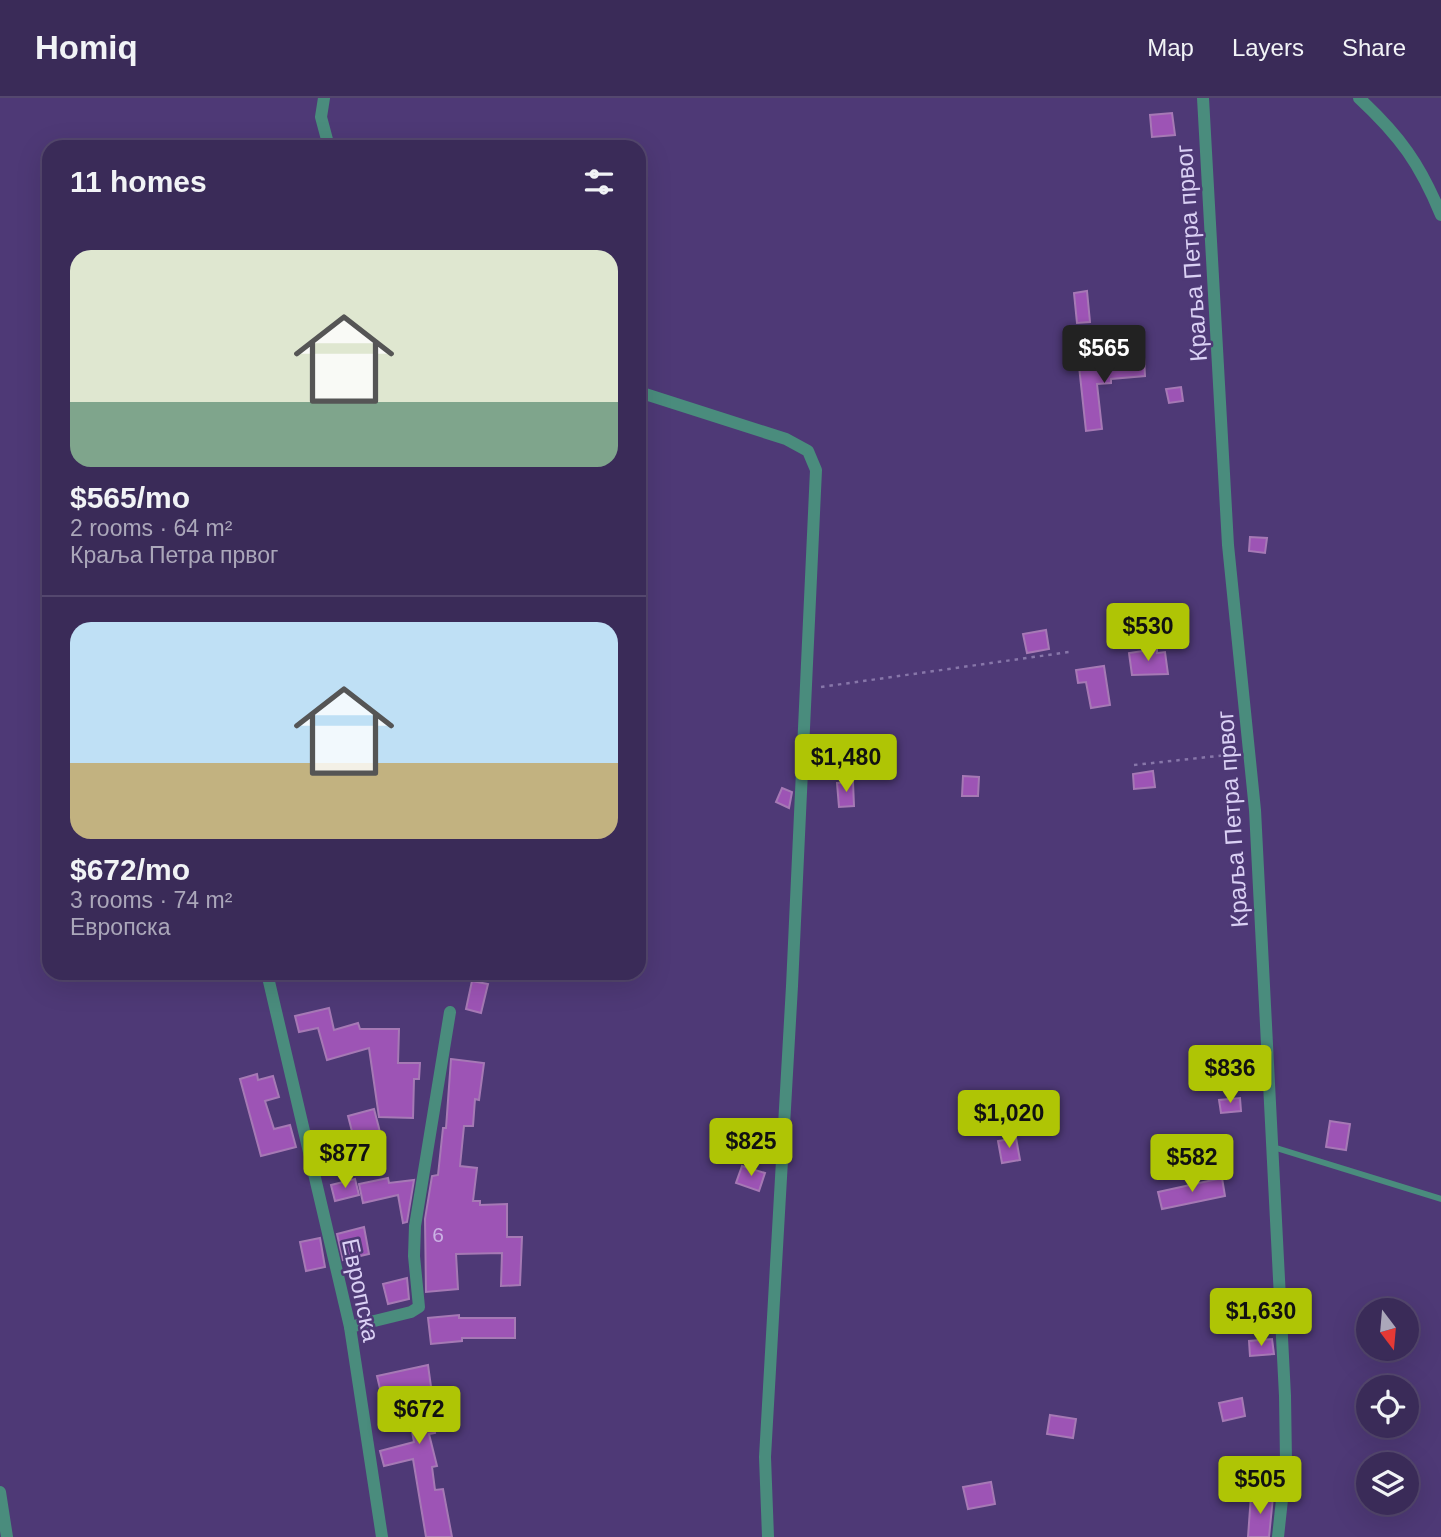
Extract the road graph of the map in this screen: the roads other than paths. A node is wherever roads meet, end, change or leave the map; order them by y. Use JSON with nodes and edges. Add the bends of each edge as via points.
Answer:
{"nodes":[{"id":1,"x":324,"y":98,"type":"edge"},
{"id":2,"x":1203,"y":98,"type":"edge"},
{"id":3,"x":1359,"y":98,"type":"edge"},
{"id":4,"x":327,"y":140,"type":"edge"},
{"id":5,"x":1441,"y":215,"type":"edge"},
{"id":6,"x":646,"y":394,"type":"edge"},
{"id":7,"x":269,"y":980,"type":"edge"},
{"id":8,"x":450,"y":1012,"type":"dead end"},
{"id":9,"x":1271,"y":1147,"type":"junction"},
{"id":10,"x":1441,"y":1199,"type":"edge"},
{"id":11,"x":350,"y":1327,"type":"junction"},
{"id":12,"x":0,"y":1492,"type":"edge"},
{"id":13,"x":7,"y":1537,"type":"edge"},
{"id":14,"x":382,"y":1537,"type":"edge"},
{"id":15,"x":768,"y":1537,"type":"edge"},
{"id":16,"x":1278,"y":1537,"type":"edge"}],
"edges":[{"from":1,"to":4,"type":"street","via":[[321,117]]},
{"from":2,"to":9,"type":"street","name":"Краља Петра првог","via":[[1228,545],[1249,753]]},
{"from":3,"to":5,"type":"street","via":[[1387,124],[1422,171]]},
{"from":6,"to":15,"type":"street","via":[[786,439],[808,451],[816,470],[765,1457]]},
{"from":7,"to":11,"type":"street","name":"Европска"},
{"from":8,"to":11,"type":"street","via":[[415,1226],[419,1307]]},
{"from":9,"to":10,"type":"lane"},
{"from":9,"to":16,"type":"street","name":"Краља Петра првог","via":[[1287,1441]]},
{"from":11,"to":14,"type":"street","name":"Европска"},
{"from":12,"to":13,"type":"street"}]}
